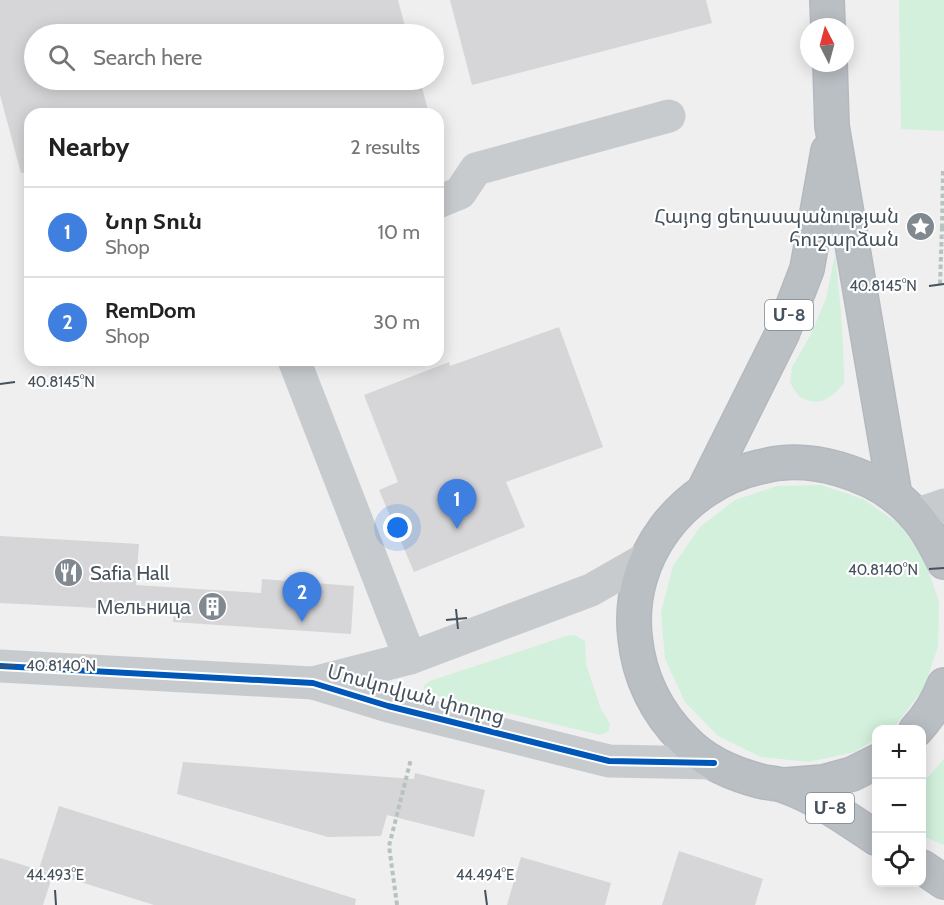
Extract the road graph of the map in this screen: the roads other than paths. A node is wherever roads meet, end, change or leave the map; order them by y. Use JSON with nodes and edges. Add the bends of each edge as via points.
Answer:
{"nodes":[{"id":1,"x":827,"y":0,"type":"edge"},
{"id":2,"x":828,"y":18,"type":"edge"},
{"id":3,"x":830,"y":72,"type":"edge"},
{"id":4,"x":669,"y":116,"type":"dead end"},
{"id":5,"x":832,"y":126,"type":"junction"},
{"id":6,"x":444,"y":200,"type":"edge"},
{"id":7,"x":296,"y":366,"type":"edge"},
{"id":8,"x":704,"y":490,"type":"junction"},
{"id":9,"x":918,"y":505,"type":"edge"},
{"id":10,"x":647,"y":558,"type":"junction"},
{"id":11,"x":944,"y":561,"type":"edge"},
{"id":12,"x":410,"y":658,"type":"junction"},
{"id":13,"x":0,"y":666,"type":"edge"},
{"id":14,"x":313,"y":683,"type":"junction"},
{"id":15,"x":944,"y":685,"type":"edge"},
{"id":16,"x":920,"y":725,"type":"edge"},
{"id":17,"x":714,"y":762,"type":"junction"},
{"id":18,"x":872,"y":764,"type":"edge"},
{"id":19,"x":781,"y":785,"type":"junction"},
{"id":20,"x":872,"y":835,"type":"edge"},
{"id":21,"x":926,"y":870,"type":"edge"},
{"id":22,"x":944,"y":882,"type":"edge"}],
"edges":[{"from":1,"to":2,"type":"highway"},
{"from":3,"to":5,"type":"highway","number":"Մ-8"},
{"from":4,"to":6,"type":"street","via":[[476,169],[460,193]]},
{"from":5,"to":8,"type":"highway","number":"Մ-8","via":[[807,269],[782,334]]},
{"from":5,"to":9,"type":"highway","number":"Մ-8"},
{"from":7,"to":12,"type":"street"},
{"from":8,"to":9,"type":"highway","via":[[740,472],[780,463],[821,464],[860,475]]},
{"from":8,"to":10,"type":"highway","via":[[681,509]]},
{"from":9,"to":11,"type":"highway"},
{"from":10,"to":12,"type":"street","name":"Մոսկովյան փողոց","via":[[591,590]]},
{"from":10,"to":17,"type":"highway","via":[[637,590],[633,623],[637,657],[647,688],[664,718],[686,743]]},
{"from":12,"to":14,"type":"street","name":"Մոսկովյան փողոց"},
{"from":13,"to":14,"type":"street","name":"Մոսկովյան փողոց"},
{"from":14,"to":17,"type":"street","name":"Մոսկովյան փողոց","via":[[388,706],[609,761]]},
{"from":15,"to":16,"type":"highway"},
{"from":17,"to":19,"type":"highway","via":[[728,771]]},
{"from":18,"to":19,"type":"highway","via":[[823,782]]},
{"from":19,"to":20,"type":"highway","number":"Մ-8","via":[[823,803]]},
{"from":21,"to":22,"type":"highway"}]}
